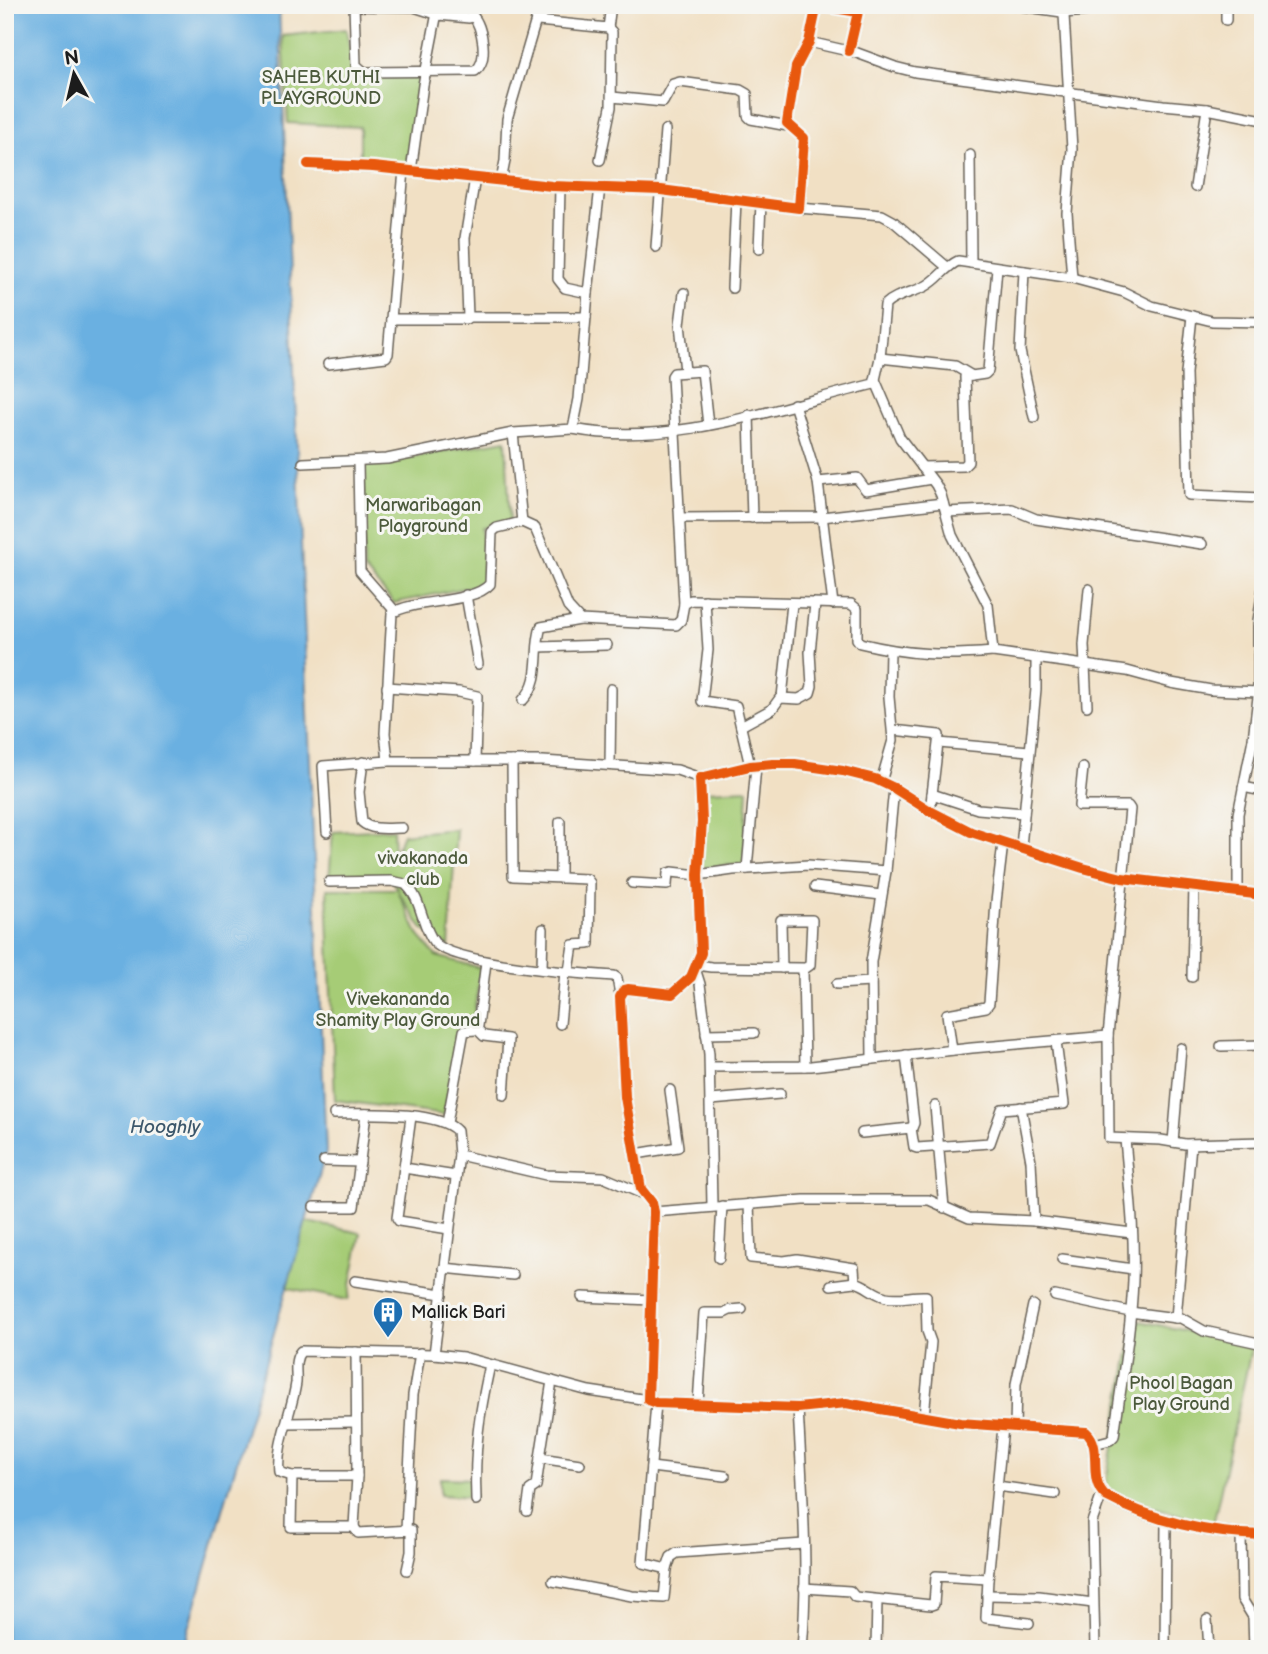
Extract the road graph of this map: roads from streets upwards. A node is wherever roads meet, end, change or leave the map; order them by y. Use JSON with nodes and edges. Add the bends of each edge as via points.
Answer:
{"nodes":[{"id":1,"x":535,"y":5,"type":"edge"},
{"id":2,"x":611,"y":5,"type":"edge"},
{"id":3,"x":1014,"y":5,"type":"edge"},
{"id":4,"x":1092,"y":5,"type":"edge"},
{"id":5,"x":1226,"y":5,"type":"edge"},
{"id":6,"x":354,"y":6,"type":"edge"},
{"id":7,"x":473,"y":10,"type":"edge"},
{"id":8,"x":1063,"y":13,"type":"junction"},
{"id":9,"x":439,"y":15,"type":"junction"},
{"id":10,"x":536,"y":20,"type":"junction"},
{"id":11,"x":1226,"y":20,"type":"dead end"},
{"id":12,"x":608,"y":28,"type":"junction"},
{"id":13,"x":808,"y":42,"type":"junction"},
{"id":14,"x":849,"y":51,"type":"junction"},
{"id":15,"x":425,"y":72,"type":"junction"},
{"id":16,"x":1070,"y":92,"type":"junction"},
{"id":17,"x":612,"y":97,"type":"junction"},
{"id":18,"x":1207,"y":109,"type":"junction"},
{"id":19,"x":1263,"y":120,"type":"edge"},
{"id":20,"x":788,"y":126,"type":"junction"},
{"id":21,"x":665,"y":130,"type":"dead end"},
{"id":22,"x":970,"y":155,"type":"dead end"},
{"id":23,"x":600,"y":160,"type":"dead end"},
{"id":24,"x":308,"y":164,"type":"dead end"},
{"id":25,"x":407,"y":171,"type":"junction"},
{"id":26,"x":475,"y":178,"type":"junction"},
{"id":27,"x":501,"y":181,"type":"junction"},
{"id":28,"x":560,"y":186,"type":"junction"},
{"id":29,"x":600,"y":187,"type":"junction"},
{"id":30,"x":1195,"y":187,"type":"dead end"},
{"id":31,"x":661,"y":190,"type":"junction"},
{"id":32,"x":736,"y":200,"type":"junction"},
{"id":33,"x":761,"y":203,"type":"junction"},
{"id":34,"x":799,"y":208,"type":"junction"},
{"id":35,"x":656,"y":247,"type":"dead end"},
{"id":36,"x":759,"y":250,"type":"dead end"},
{"id":37,"x":971,"y":264,"type":"junction"},
{"id":38,"x":947,"y":267,"type":"junction"},
{"id":39,"x":997,"y":268,"type":"junction"},
{"id":40,"x":1024,"y":271,"type":"junction"},
{"id":41,"x":1072,"y":278,"type":"junction"},
{"id":42,"x":732,"y":288,"type":"dead end"},
{"id":43,"x":588,"y":293,"type":"junction"},
{"id":44,"x":684,"y":293,"type":"dead end"},
{"id":45,"x":1263,"y":312,"type":"edge"},
{"id":46,"x":1192,"y":316,"type":"junction"},
{"id":47,"x":468,"y":317,"type":"junction"},
{"id":48,"x":586,"y":317,"type":"junction"},
{"id":49,"x":390,"y":319,"type":"junction"},
{"id":50,"x":1262,"y":322,"type":"edge"},
{"id":51,"x":880,"y":358,"type":"junction"},
{"id":52,"x":328,"y":364,"type":"dead end"},
{"id":53,"x":685,"y":371,"type":"junction"},
{"id":54,"x":972,"y":376,"type":"junction"},
{"id":55,"x":876,"y":382,"type":"junction"},
{"id":56,"x":794,"y":404,"type":"junction"},
{"id":57,"x":750,"y":415,"type":"junction"},
{"id":58,"x":1034,"y":417,"type":"dead end"},
{"id":59,"x":708,"y":425,"type":"junction"},
{"id":60,"x":573,"y":429,"type":"junction"},
{"id":61,"x":674,"y":432,"type":"junction"},
{"id":62,"x":513,"y":433,"type":"junction"},
{"id":63,"x":358,"y":461,"type":"junction"},
{"id":64,"x":303,"y":463,"type":"dead end"},
{"id":65,"x":922,"y":467,"type":"junction"},
{"id":66,"x":931,"y":479,"type":"junction"},
{"id":67,"x":818,"y":482,"type":"junction"},
{"id":68,"x":1263,"y":498,"type":"edge"},
{"id":69,"x":945,"y":507,"type":"junction"},
{"id":70,"x":822,"y":517,"type":"junction"},
{"id":71,"x":680,"y":518,"type":"junction"},
{"id":72,"x":752,"y":518,"type":"junction"},
{"id":73,"x":522,"y":522,"type":"junction"},
{"id":74,"x":1202,"y":544,"type":"dead end"},
{"id":75,"x":1089,"y":589,"type":"dead end"},
{"id":76,"x":1263,"y":589,"type":"edge"},
{"id":77,"x":466,"y":595,"type":"junction"},
{"id":78,"x":705,"y":600,"type":"junction"},
{"id":79,"x":684,"y":604,"type":"junction"},
{"id":80,"x":792,"y":604,"type":"junction"},
{"id":81,"x":815,"y":604,"type":"junction"},
{"id":82,"x":833,"y":604,"type":"junction"},
{"id":83,"x":394,"y":610,"type":"junction"},
{"id":84,"x":580,"y":620,"type":"junction"},
{"id":85,"x":607,"y":645,"type":"dead end"},
{"id":86,"x":538,"y":647,"type":"junction"},
{"id":87,"x":890,"y":650,"type":"junction"},
{"id":88,"x":993,"y":652,"type":"junction"},
{"id":89,"x":1036,"y":659,"type":"junction"},
{"id":90,"x":1084,"y":663,"type":"junction"},
{"id":91,"x":478,"y":664,"type":"dead end"},
{"id":92,"x":387,"y":687,"type":"junction"},
{"id":93,"x":611,"y":689,"type":"dead end"},
{"id":94,"x":1260,"y":695,"type":"edge"},
{"id":95,"x":782,"y":697,"type":"junction"},
{"id":96,"x":523,"y":700,"type":"dead end"},
{"id":97,"x":1087,"y":706,"type":"dead end"},
{"id":98,"x":741,"y":726,"type":"junction"},
{"id":99,"x":893,"y":730,"type":"junction"},
{"id":100,"x":939,"y":743,"type":"junction"},
{"id":101,"x":1029,"y":751,"type":"junction"},
{"id":102,"x":388,"y":761,"type":"junction"},
{"id":103,"x":475,"y":761,"type":"junction"},
{"id":104,"x":512,"y":761,"type":"junction"},
{"id":105,"x":363,"y":762,"type":"junction"},
{"id":106,"x":610,"y":765,"type":"junction"},
{"id":107,"x":753,"y":766,"type":"junction"},
{"id":108,"x":1083,"y":768,"type":"dead end"},
{"id":109,"x":700,"y":778,"type":"junction"},
{"id":110,"x":881,"y":782,"type":"junction"},
{"id":111,"x":894,"y":788,"type":"junction"},
{"id":112,"x":1243,"y":788,"type":"junction"},
{"id":113,"x":1263,"y":791,"type":"edge"},
{"id":114,"x":932,"y":794,"type":"junction"},
{"id":115,"x":930,"y":811,"type":"junction"},
{"id":116,"x":1024,"y":813,"type":"junction"},
{"id":117,"x":560,"y":822,"type":"dead end"},
{"id":118,"x":402,"y":828,"type":"dead end"},
{"id":119,"x":327,"y":831,"type":"dead end"},
{"id":120,"x":1003,"y":843,"type":"junction"},
{"id":121,"x":1021,"y":847,"type":"junction"},
{"id":122,"x":747,"y":869,"type":"junction"},
{"id":123,"x":886,"y":871,"type":"junction"},
{"id":124,"x":698,"y":875,"type":"junction"},
{"id":125,"x":560,"y":878,"type":"junction"},
{"id":126,"x":1122,"y":878,"type":"junction"},
{"id":127,"x":329,"y":882,"type":"dead end"},
{"id":128,"x":632,"y":883,"type":"dead end"},
{"id":129,"x":1194,"y":886,"type":"junction"},
{"id":130,"x":815,"y":887,"type":"dead end"},
{"id":131,"x":1238,"y":890,"type":"junction"},
{"id":132,"x":881,"y":895,"type":"junction"},
{"id":133,"x":1263,"y":895,"type":"edge"},
{"id":134,"x":543,"y":929,"type":"dead end"},
{"id":135,"x":486,"y":962,"type":"junction"},
{"id":136,"x":696,"y":966,"type":"junction"},
{"id":137,"x":542,"y":968,"type":"junction"},
{"id":138,"x":782,"y":968,"type":"junction"},
{"id":139,"x":803,"y":968,"type":"junction"},
{"id":140,"x":567,"y":971,"type":"junction"},
{"id":141,"x":1192,"y":978,"type":"dead end"},
{"id":142,"x":871,"y":982,"type":"junction"},
{"id":143,"x":837,"y":984,"type":"dead end"},
{"id":144,"x":620,"y":995,"type":"junction"},
{"id":145,"x":561,"y":1024,"type":"dead end"},
{"id":146,"x":477,"y":1029,"type":"junction"},
{"id":147,"x":754,"y":1033,"type":"dead end"},
{"id":148,"x":706,"y":1034,"type":"junction"},
{"id":149,"x":1108,"y":1037,"type":"junction"},
{"id":150,"x":1056,"y":1042,"type":"junction"},
{"id":151,"x":1263,"y":1045,"type":"edge"},
{"id":152,"x":1221,"y":1046,"type":"dead end"},
{"id":153,"x":1181,"y":1048,"type":"dead end"},
{"id":154,"x":952,"y":1050,"type":"junction"},
{"id":155,"x":906,"y":1055,"type":"junction"},
{"id":156,"x":872,"y":1059,"type":"junction"},
{"id":157,"x":805,"y":1066,"type":"junction"},
{"id":158,"x":710,"y":1067,"type":"junction"},
{"id":159,"x":670,"y":1090,"type":"dead end"},
{"id":160,"x":780,"y":1094,"type":"dead end"},
{"id":161,"x":504,"y":1095,"type":"dead end"},
{"id":162,"x":711,"y":1100,"type":"junction"},
{"id":163,"x":935,"y":1106,"type":"dead end"},
{"id":164,"x":1020,"y":1107,"type":"junction"},
{"id":165,"x":334,"y":1114,"type":"dead end"},
{"id":166,"x":366,"y":1114,"type":"junction"},
{"id":167,"x":411,"y":1116,"type":"junction"},
{"id":168,"x":447,"y":1123,"type":"junction"},
{"id":169,"x":912,"y":1128,"type":"junction"},
{"id":170,"x":862,"y":1133,"type":"dead end"},
{"id":171,"x":1125,"y":1139,"type":"junction"},
{"id":172,"x":1173,"y":1142,"type":"junction"},
{"id":173,"x":1263,"y":1142,"type":"edge"},
{"id":174,"x":1191,"y":1144,"type":"junction"},
{"id":175,"x":939,"y":1147,"type":"junction"},
{"id":176,"x":636,"y":1154,"type":"junction"},
{"id":177,"x":458,"y":1155,"type":"junction"},
{"id":178,"x":324,"y":1161,"type":"dead end"},
{"id":179,"x":360,"y":1162,"type":"junction"},
{"id":180,"x":404,"y":1168,"type":"junction"},
{"id":181,"x":456,"y":1176,"type":"junction"},
{"id":182,"x":643,"y":1194,"type":"junction"},
{"id":183,"x":749,"y":1204,"type":"junction"},
{"id":184,"x":717,"y":1206,"type":"junction"},
{"id":185,"x":314,"y":1207,"type":"dead end"},
{"id":186,"x":944,"y":1208,"type":"junction"},
{"id":187,"x":654,"y":1212,"type":"junction"},
{"id":188,"x":1034,"y":1221,"type":"junction"},
{"id":189,"x":449,"y":1229,"type":"junction"},
{"id":190,"x":1132,"y":1233,"type":"junction"},
{"id":191,"x":719,"y":1258,"type":"dead end"},
{"id":192,"x":1062,"y":1259,"type":"dead end"},
{"id":193,"x":444,"y":1268,"type":"junction"},
{"id":194,"x":1133,"y":1269,"type":"junction"},
{"id":195,"x":513,"y":1275,"type":"dead end"},
{"id":196,"x":355,"y":1281,"type":"dead end"},
{"id":197,"x":855,"y":1282,"type":"junction"},
{"id":198,"x":831,"y":1285,"type":"dead end"},
{"id":199,"x":442,"y":1294,"type":"junction"},
{"id":200,"x":1055,"y":1296,"type":"dead end"},
{"id":201,"x":582,"y":1297,"type":"dead end"},
{"id":202,"x":652,"y":1300,"type":"junction"},
{"id":203,"x":1032,"y":1305,"type":"dead end"},
{"id":204,"x":742,"y":1309,"type":"dead end"},
{"id":205,"x":1130,"y":1312,"type":"junction"},
{"id":206,"x":1176,"y":1318,"type":"junction"},
{"id":207,"x":1263,"y":1343,"type":"edge"},
{"id":208,"x":356,"y":1352,"type":"junction"},
{"id":209,"x":420,"y":1353,"type":"junction"},
{"id":210,"x":434,"y":1354,"type":"junction"},
{"id":211,"x":489,"y":1365,"type":"junction"},
{"id":212,"x":552,"y":1381,"type":"junction"},
{"id":213,"x":652,"y":1401,"type":"junction"},
{"id":214,"x":698,"y":1404,"type":"junction"},
{"id":215,"x":798,"y":1408,"type":"junction"},
{"id":216,"x":924,"y":1416,"type":"junction"},
{"id":217,"x":355,"y":1422,"type":"junction"},
{"id":218,"x":287,"y":1423,"type":"junction"},
{"id":219,"x":1009,"y":1427,"type":"junction"},
{"id":220,"x":1094,"y":1444,"type":"junction"},
{"id":221,"x":540,"y":1458,"type":"junction"},
{"id":222,"x":580,"y":1464,"type":"dead end"},
{"id":223,"x":651,"y":1468,"type":"junction"},
{"id":224,"x":292,"y":1476,"type":"junction"},
{"id":225,"x":357,"y":1476,"type":"junction"},
{"id":226,"x":725,"y":1476,"type":"dead end"},
{"id":227,"x":997,"y":1486,"type":"junction"},
{"id":228,"x":1055,"y":1494,"type":"dead end"},
{"id":229,"x":1102,"y":1494,"type":"junction"},
{"id":230,"x":476,"y":1500,"type":"dead end"},
{"id":231,"x":527,"y":1511,"type":"dead end"},
{"id":232,"x":1166,"y":1519,"type":"junction"},
{"id":233,"x":354,"y":1527,"type":"junction"},
{"id":234,"x":406,"y":1529,"type":"junction"},
{"id":235,"x":1241,"y":1534,"type":"junction"},
{"id":236,"x":1263,"y":1535,"type":"edge"},
{"id":237,"x":804,"y":1545,"type":"junction"},
{"id":238,"x":667,"y":1569,"type":"junction"},
{"id":239,"x":407,"y":1570,"type":"dead end"},
{"id":240,"x":988,"y":1579,"type":"junction"},
{"id":241,"x":553,"y":1581,"type":"dead end"},
{"id":242,"x":804,"y":1588,"type":"junction"},
{"id":243,"x":987,"y":1595,"type":"junction"},
{"id":244,"x":877,"y":1600,"type":"junction"},
{"id":245,"x":1093,"y":1603,"type":"junction"},
{"id":246,"x":1207,"y":1620,"type":"dead end"},
{"id":247,"x":1029,"y":1623,"type":"dead end"},
{"id":248,"x":802,"y":1649,"type":"edge"},
{"id":249,"x":876,"y":1649,"type":"edge"},
{"id":250,"x":1095,"y":1649,"type":"edge"},
{"id":251,"x":1165,"y":1649,"type":"edge"},
{"id":252,"x":1209,"y":1649,"type":"edge"},
{"id":253,"x":1254,"y":1649,"type":"edge"}],
"edges":[{"from":1,"to":10,"type":"street"},
{"from":2,"to":12,"type":"street"},
{"from":3,"to":8,"type":"street"},
{"from":4,"to":8,"type":"street","via":[[1088,11]]},
{"from":5,"to":11,"type":"street"},
{"from":6,"to":9,"type":"street","via":[[414,7]]},
{"from":6,"to":15,"type":"street","via":[[359,69]]},
{"from":7,"to":9,"type":"street","via":[[466,19]]},
{"from":7,"to":15,"type":"street","via":[[480,26],[480,67],[468,72]]},
{"from":8,"to":16,"type":"street"},
{"from":9,"to":15,"type":"street"},
{"from":10,"to":12,"type":"street"},
{"from":10,"to":27,"type":"street","via":[[507,119]]},
{"from":12,"to":17,"type":"street","via":[[613,37]]},
{"from":13,"to":14,"type":"street"},
{"from":13,"to":14,"type":"street","via":[[817,5],[857,11]]},
{"from":13,"to":20,"type":"street","via":[[796,67]]},
{"from":14,"to":16,"type":"street","via":[[915,72]]},
{"from":15,"to":25,"type":"street"},
{"from":16,"to":18,"type":"street"},
{"from":16,"to":41,"type":"street","via":[[1067,213]]},
{"from":17,"to":20,"type":"street","via":[[663,102],[673,83],[680,82],[740,90],[747,94],[751,119]]},
{"from":17,"to":23,"type":"street"},
{"from":18,"to":19,"type":"street"},
{"from":18,"to":30,"type":"street"},
{"from":20,"to":34,"type":"street","via":[[804,138]]},
{"from":21,"to":31,"type":"street"},
{"from":22,"to":37,"type":"street"},
{"from":24,"to":25,"type":"street"},
{"from":25,"to":26,"type":"street"},
{"from":25,"to":49,"type":"street"},
{"from":26,"to":27,"type":"street"},
{"from":26,"to":47,"type":"street","via":[[465,238]]},
{"from":27,"to":28,"type":"street"},
{"from":28,"to":29,"type":"street"},
{"from":28,"to":43,"type":"street","via":[[558,279],[565,288]]},
{"from":29,"to":31,"type":"street"},
{"from":29,"to":43,"type":"street"},
{"from":31,"to":32,"type":"street"},
{"from":31,"to":35,"type":"street"},
{"from":32,"to":33,"type":"street"},
{"from":32,"to":42,"type":"street"},
{"from":33,"to":34,"type":"street"},
{"from":33,"to":36,"type":"street"},
{"from":34,"to":38,"type":"street","via":[[882,215]]},
{"from":37,"to":38,"type":"street","via":[[958,261]]},
{"from":37,"to":39,"type":"street"},
{"from":38,"to":51,"type":"street","via":[[929,284],[885,305]]},
{"from":39,"to":40,"type":"street"},
{"from":39,"to":54,"type":"street","via":[[988,371]]},
{"from":40,"to":41,"type":"street"},
{"from":40,"to":58,"type":"street","via":[[1020,351]]},
{"from":41,"to":46,"type":"street"},
{"from":43,"to":48,"type":"street"},
{"from":44,"to":53,"type":"street","via":[[680,324]]},
{"from":45,"to":50,"type":"street"},
{"from":46,"to":50,"type":"street"},
{"from":46,"to":68,"type":"street","via":[[1186,373],[1189,495]]},
{"from":47,"to":48,"type":"street"},
{"from":47,"to":49,"type":"street"},
{"from":48,"to":60,"type":"street"},
{"from":49,"to":52,"type":"street","via":[[386,357]]},
{"from":51,"to":54,"type":"street","via":[[954,366]]},
{"from":51,"to":55,"type":"street"},
{"from":53,"to":59,"type":"street","via":[[702,371]]},
{"from":53,"to":61,"type":"street","via":[[672,376]]},
{"from":54,"to":65,"type":"street","via":[[965,379],[968,462],[964,466]]},
{"from":55,"to":56,"type":"street"},
{"from":55,"to":65,"type":"street","via":[[894,429]]},
{"from":56,"to":57,"type":"street"},
{"from":56,"to":67,"type":"street"},
{"from":57,"to":59,"type":"street"},
{"from":57,"to":72,"type":"street"},
{"from":59,"to":61,"type":"street"},
{"from":60,"to":61,"type":"street","via":[[614,435]]},
{"from":60,"to":62,"type":"street"},
{"from":61,"to":71,"type":"street"},
{"from":62,"to":63,"type":"street","via":[[418,454]]},
{"from":62,"to":73,"type":"street"},
{"from":63,"to":64,"type":"street"},
{"from":63,"to":83,"type":"street","via":[[360,571]]},
{"from":65,"to":66,"type":"street"},
{"from":66,"to":67,"type":"street","via":[[866,490],[857,478]]},
{"from":66,"to":69,"type":"street"},
{"from":67,"to":70,"type":"street"},
{"from":69,"to":70,"type":"street"},
{"from":69,"to":74,"type":"street","via":[[1012,509],[1036,519]]},
{"from":69,"to":88,"type":"street","via":[[957,545],[986,601]]},
{"from":70,"to":72,"type":"street"},
{"from":70,"to":82,"type":"street"},
{"from":71,"to":72,"type":"street"},
{"from":71,"to":79,"type":"street"},
{"from":73,"to":77,"type":"street","via":[[492,532],[490,584]]},
{"from":73,"to":84,"type":"street","via":[[536,528],[568,607]]},
{"from":75,"to":90,"type":"street"},
{"from":76,"to":94,"type":"street","via":[[1258,621]]},
{"from":77,"to":83,"type":"street"},
{"from":77,"to":91,"type":"street"},
{"from":78,"to":79,"type":"street"},
{"from":78,"to":80,"type":"street"},
{"from":78,"to":98,"type":"street","via":[[708,650],[702,701],[736,705]]},
{"from":79,"to":84,"type":"street","via":[[676,625]]},
{"from":80,"to":81,"type":"street"},
{"from":80,"to":95,"type":"street"},
{"from":81,"to":82,"type":"street"},
{"from":81,"to":95,"type":"street","via":[[811,690],[799,699]]},
{"from":82,"to":87,"type":"street","via":[[856,607],[859,642]]},
{"from":83,"to":92,"type":"street"},
{"from":84,"to":86,"type":"street","via":[[541,627]]},
{"from":85,"to":86,"type":"street"},
{"from":86,"to":96,"type":"street","via":[[535,677]]},
{"from":87,"to":88,"type":"street","via":[[948,656]]},
{"from":87,"to":99,"type":"street"},
{"from":88,"to":89,"type":"street"},
{"from":89,"to":90,"type":"street"},
{"from":89,"to":101,"type":"street"},
{"from":90,"to":94,"type":"street","via":[[1198,688]]},
{"from":90,"to":97,"type":"street"},
{"from":92,"to":102,"type":"street"},
{"from":92,"to":103,"type":"street","via":[[477,696]]},
{"from":93,"to":106,"type":"street"},
{"from":94,"to":112,"type":"street"},
{"from":95,"to":98,"type":"street","via":[[772,709]]},
{"from":98,"to":107,"type":"street"},
{"from":99,"to":100,"type":"street","via":[[938,734]]},
{"from":99,"to":110,"type":"street"},
{"from":100,"to":101,"type":"street"},
{"from":100,"to":114,"type":"street"},
{"from":101,"to":116,"type":"street"},
{"from":102,"to":103,"type":"street"},
{"from":102,"to":105,"type":"street"},
{"from":103,"to":104,"type":"street"},
{"from":104,"to":106,"type":"street"},
{"from":104,"to":125,"type":"street","via":[[512,874]]},
{"from":105,"to":118,"type":"street","via":[[362,822],[376,828]]},
{"from":105,"to":119,"type":"street","via":[[323,765]]},
{"from":106,"to":109,"type":"street","via":[[677,771]]},
{"from":107,"to":109,"type":"street"},
{"from":107,"to":110,"type":"street","via":[[795,764]]},
{"from":107,"to":122,"type":"street"},
{"from":108,"to":126,"type":"street","via":[[1080,807],[1130,808]]},
{"from":109,"to":124,"type":"street"},
{"from":110,"to":111,"type":"street"},
{"from":111,"to":115,"type":"street"},
{"from":111,"to":123,"type":"street"},
{"from":112,"to":113,"type":"street"},
{"from":112,"to":131,"type":"street","via":[[1238,814]]},
{"from":114,"to":115,"type":"street"},
{"from":114,"to":116,"type":"street","via":[[978,810]]},
{"from":115,"to":120,"type":"street"},
{"from":116,"to":121,"type":"street"},
{"from":117,"to":125,"type":"street"},
{"from":120,"to":121,"type":"street"},
{"from":120,"to":154,"type":"street","via":[[989,1003],[947,1014]]},
{"from":121,"to":126,"type":"street"},
{"from":122,"to":123,"type":"street","via":[[808,865]]},
{"from":122,"to":124,"type":"street"},
{"from":123,"to":132,"type":"street"},
{"from":124,"to":128,"type":"street","via":[[668,873],[667,885]]},
{"from":124,"to":136,"type":"street","via":[[702,948]]},
{"from":125,"to":140,"type":"street","via":[[590,883],[589,944],[573,945]]},
{"from":126,"to":129,"type":"street"},
{"from":126,"to":149,"type":"street"},
{"from":127,"to":135,"type":"street","via":[[405,884],[437,945]]},
{"from":129,"to":131,"type":"street"},
{"from":129,"to":141,"type":"street"},
{"from":130,"to":132,"type":"street"},
{"from":131,"to":133,"type":"street"},
{"from":132,"to":142,"type":"street"},
{"from":134,"to":137,"type":"street"},
{"from":135,"to":137,"type":"street"},
{"from":135,"to":146,"type":"street"},
{"from":136,"to":138,"type":"street"},
{"from":136,"to":144,"type":"street","via":[[672,994],[628,989]]},
{"from":136,"to":148,"type":"street"},
{"from":137,"to":140,"type":"street"},
{"from":138,"to":139,"type":"street"},
{"from":138,"to":139,"type":"street","via":[[781,920],[811,919],[810,965]]},
{"from":139,"to":157,"type":"street"},
{"from":140,"to":144,"type":"street","via":[[614,976]]},
{"from":140,"to":145,"type":"street"},
{"from":142,"to":143,"type":"street"},
{"from":142,"to":156,"type":"street"},
{"from":144,"to":176,"type":"street","via":[[625,1097]]},
{"from":146,"to":161,"type":"street","via":[[484,1036],[508,1039]]},
{"from":146,"to":168,"type":"street","via":[[464,1031]]},
{"from":147,"to":148,"type":"street"},
{"from":148,"to":158,"type":"street"},
{"from":149,"to":150,"type":"street"},
{"from":149,"to":171,"type":"street","via":[[1109,1136]]},
{"from":150,"to":154,"type":"street"},
{"from":150,"to":164,"type":"street","via":[[1065,1103]]},
{"from":151,"to":152,"type":"street"},
{"from":153,"to":172,"type":"street"},
{"from":154,"to":155,"type":"street"},
{"from":155,"to":156,"type":"street"},
{"from":155,"to":169,"type":"street"},
{"from":156,"to":157,"type":"street"},
{"from":157,"to":158,"type":"street"},
{"from":158,"to":162,"type":"street"},
{"from":159,"to":176,"type":"street","via":[[678,1147]]},
{"from":160,"to":162,"type":"street"},
{"from":162,"to":184,"type":"street"},
{"from":163,"to":175,"type":"street"},
{"from":164,"to":175,"type":"street","via":[[999,1111],[990,1143]]},
{"from":164,"to":188,"type":"street","via":[[1031,1160]]},
{"from":165,"to":166,"type":"street"},
{"from":166,"to":167,"type":"street"},
{"from":166,"to":179,"type":"street"},
{"from":167,"to":168,"type":"street"},
{"from":167,"to":180,"type":"street"},
{"from":168,"to":177,"type":"street","via":[[457,1131]]},
{"from":169,"to":170,"type":"street"},
{"from":169,"to":175,"type":"street","via":[[915,1148]]},
{"from":171,"to":172,"type":"street"},
{"from":171,"to":190,"type":"street"},
{"from":172,"to":174,"type":"street"},
{"from":173,"to":174,"type":"street"},
{"from":174,"to":206,"type":"street"},
{"from":175,"to":186,"type":"street"},
{"from":176,"to":182,"type":"street"},
{"from":177,"to":181,"type":"street"},
{"from":177,"to":182,"type":"street","via":[[545,1175],[603,1177]]},
{"from":178,"to":179,"type":"street"},
{"from":179,"to":185,"type":"street","via":[[354,1208]]},
{"from":180,"to":181,"type":"street"},
{"from":180,"to":189,"type":"street","via":[[397,1220]]},
{"from":181,"to":189,"type":"street"},
{"from":182,"to":187,"type":"street"},
{"from":183,"to":184,"type":"street"},
{"from":183,"to":186,"type":"street","via":[[915,1199],[932,1200]]},
{"from":183,"to":197,"type":"street","via":[[751,1258],[854,1268]]},
{"from":184,"to":187,"type":"street"},
{"from":184,"to":191,"type":"street"},
{"from":186,"to":188,"type":"street","via":[[969,1218]]},
{"from":187,"to":202,"type":"street"},
{"from":188,"to":190,"type":"street"},
{"from":189,"to":193,"type":"street"},
{"from":190,"to":194,"type":"street"},
{"from":192,"to":194,"type":"street"},
{"from":193,"to":195,"type":"street"},
{"from":193,"to":199,"type":"street"},
{"from":194,"to":205,"type":"street"},
{"from":196,"to":199,"type":"street"},
{"from":197,"to":198,"type":"street"},
{"from":197,"to":216,"type":"street","via":[[889,1297],[927,1296],[931,1342]]},
{"from":199,"to":210,"type":"street"},
{"from":200,"to":205,"type":"street"},
{"from":201,"to":202,"type":"street"},
{"from":202,"to":213,"type":"street"},
{"from":203,"to":219,"type":"street"},
{"from":204,"to":214,"type":"street","via":[[704,1313]]},
{"from":205,"to":206,"type":"street"},
{"from":205,"to":220,"type":"street","via":[[1114,1436]]},
{"from":206,"to":207,"type":"street","via":[[1204,1331]]},
{"from":208,"to":209,"type":"street"},
{"from":208,"to":217,"type":"street"},
{"from":208,"to":218,"type":"street","via":[[299,1353]]},
{"from":209,"to":210,"type":"street"},
{"from":209,"to":234,"type":"street","via":[[413,1395]]},
{"from":210,"to":211,"type":"street"},
{"from":211,"to":212,"type":"street"},
{"from":211,"to":230,"type":"street","via":[[478,1420]]},
{"from":212,"to":213,"type":"street"},
{"from":212,"to":221,"type":"street"},
{"from":213,"to":214,"type":"street"},
{"from":213,"to":223,"type":"street"},
{"from":214,"to":215,"type":"street"},
{"from":215,"to":216,"type":"street","via":[[846,1403]]},
{"from":215,"to":237,"type":"street"},
{"from":216,"to":219,"type":"street"},
{"from":217,"to":218,"type":"street"},
{"from":217,"to":225,"type":"street"},
{"from":218,"to":224,"type":"street","via":[[278,1469]]},
{"from":219,"to":220,"type":"street","via":[[1082,1431]]},
{"from":219,"to":227,"type":"street"},
{"from":220,"to":229,"type":"street","via":[[1096,1481]]},
{"from":221,"to":222,"type":"street"},
{"from":221,"to":231,"type":"street"},
{"from":223,"to":226,"type":"street"},
{"from":223,"to":238,"type":"street","via":[[643,1563]]},
{"from":224,"to":225,"type":"street"},
{"from":224,"to":233,"type":"street","via":[[291,1527]]},
{"from":225,"to":233,"type":"street"},
{"from":227,"to":228,"type":"street"},
{"from":227,"to":240,"type":"street"},
{"from":229,"to":232,"type":"street"},
{"from":229,"to":245,"type":"street","via":[[1092,1522]]},
{"from":232,"to":235,"type":"street"},
{"from":232,"to":251,"type":"street"},
{"from":233,"to":234,"type":"street","via":[[358,1533]]},
{"from":234,"to":239,"type":"street","via":[[412,1532]]},
{"from":235,"to":236,"type":"street"},
{"from":235,"to":253,"type":"street","via":[[1242,1599],[1253,1617]]},
{"from":237,"to":238,"type":"street","via":[[677,1553]]},
{"from":237,"to":242,"type":"street"},
{"from":238,"to":241,"type":"street","via":[[661,1599]]},
{"from":240,"to":243,"type":"street"},
{"from":240,"to":244,"type":"street","via":[[936,1576],[933,1605]]},
{"from":242,"to":244,"type":"street","via":[[850,1591],[855,1597]]},
{"from":242,"to":248,"type":"street"},
{"from":243,"to":245,"type":"street"},
{"from":243,"to":247,"type":"street","via":[[987,1619]]},
{"from":244,"to":249,"type":"street"},
{"from":245,"to":250,"type":"street"},
{"from":246,"to":252,"type":"street"}]}
